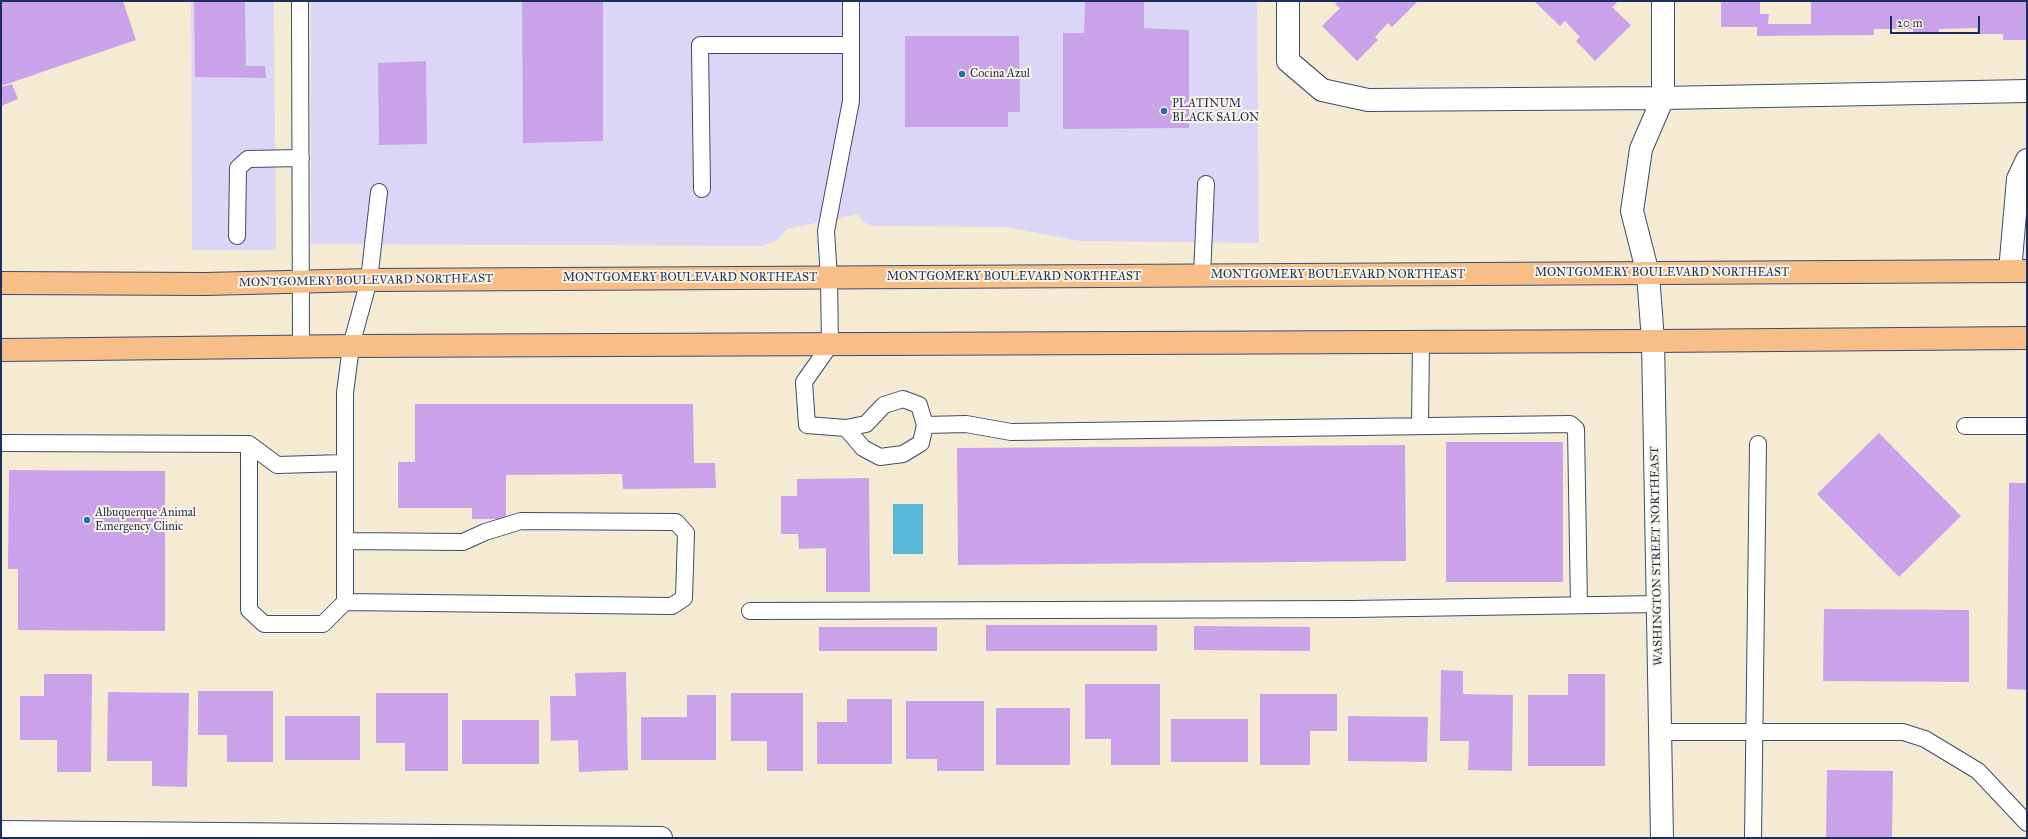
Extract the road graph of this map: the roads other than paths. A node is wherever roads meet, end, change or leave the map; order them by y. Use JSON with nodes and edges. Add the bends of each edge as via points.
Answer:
{"nodes":[{"id":1,"x":300,"y":1,"type":"edge"},
{"id":2,"x":851,"y":1,"type":"edge"},
{"id":3,"x":1288,"y":1,"type":"edge"},
{"id":4,"x":1663,"y":1,"type":"edge"},
{"id":5,"x":851,"y":45,"type":"junction"},
{"id":6,"x":2027,"y":91,"type":"edge"},
{"id":7,"x":1663,"y":98,"type":"junction"},
{"id":8,"x":301,"y":158,"type":"junction"},
{"id":9,"x":2027,"y":160,"type":"edge"},
{"id":10,"x":1206,"y":184,"type":"dead end"},
{"id":11,"x":702,"y":189,"type":"dead end"},
{"id":12,"x":379,"y":192,"type":"dead end"},
{"id":13,"x":237,"y":236,"type":"dead end"},
{"id":14,"x":2019,"y":271,"type":"edge"},
{"id":15,"x":1648,"y":274,"type":"junction"},
{"id":16,"x":1202,"y":276,"type":"junction"},
{"id":17,"x":829,"y":278,"type":"junction"},
{"id":18,"x":369,"y":280,"type":"junction"},
{"id":19,"x":302,"y":282,"type":"junction"},
{"id":20,"x":1,"y":283,"type":"edge"},
{"id":21,"x":2027,"y":338,"type":"edge"},
{"id":22,"x":1653,"y":341,"type":"junction"},
{"id":23,"x":1421,"y":342,"type":"junction"},
{"id":24,"x":830,"y":345,"type":"junction"},
{"id":25,"x":301,"y":346,"type":"junction"},
{"id":26,"x":351,"y":346,"type":"junction"},
{"id":27,"x":1,"y":350,"type":"edge"},
{"id":28,"x":925,"y":425,"type":"junction"},
{"id":29,"x":1420,"y":425,"type":"junction"},
{"id":30,"x":1965,"y":426,"type":"dead end"},
{"id":31,"x":2027,"y":426,"type":"edge"},
{"id":32,"x":846,"y":428,"type":"junction"},
{"id":33,"x":1,"y":443,"type":"edge"},
{"id":34,"x":249,"y":444,"type":"junction"},
{"id":35,"x":1758,"y":444,"type":"dead end"},
{"id":36,"x":345,"y":463,"type":"junction"},
{"id":37,"x":345,"y":541,"type":"junction"},
{"id":38,"x":345,"y":602,"type":"junction"},
{"id":39,"x":1658,"y":604,"type":"junction"},
{"id":40,"x":1579,"y":606,"type":"junction"},
{"id":41,"x":750,"y":611,"type":"dead end"},
{"id":42,"x":1660,"y":732,"type":"junction"},
{"id":43,"x":1754,"y":732,"type":"junction"},
{"id":44,"x":2027,"y":823,"type":"edge"},
{"id":45,"x":1,"y":832,"type":"edge"},
{"id":46,"x":661,"y":838,"type":"edge"},
{"id":47,"x":1662,"y":838,"type":"edge"},
{"id":48,"x":1753,"y":838,"type":"edge"}],
"edges":[{"from":1,"to":8,"type":"lane"},
{"from":2,"to":5,"type":"lane"},
{"from":3,"to":7,"type":"street","via":[[1288,61],[1322,90],[1368,100]]},
{"from":4,"to":7,"type":"street"},
{"from":5,"to":11,"type":"lane","via":[[700,45]]},
{"from":5,"to":17,"type":"lane","via":[[851,101],[826,231]]},
{"from":6,"to":7,"type":"street"},
{"from":7,"to":15,"type":"street","name":"WASHINGTON STREET NORTHEAST","via":[[1641,149],[1632,211]]},
{"from":8,"to":13,"type":"lane","via":[[248,159],[238,168]]},
{"from":8,"to":19,"type":"lane"},
{"from":9,"to":14,"type":"street","via":[[2018,179]]},
{"from":10,"to":16,"type":"lane"},
{"from":12,"to":18,"type":"lane"},
{"from":14,"to":15,"type":"main road","name":"MONTGOMERY BOULEVARD NORTHEAST"},
{"from":15,"to":16,"type":"main road","name":"MONTGOMERY BOULEVARD NORTHEAST"},
{"from":15,"to":22,"type":"street","name":"WASHINGTON STREET NORTHEAST"},
{"from":16,"to":17,"type":"main road","name":"MONTGOMERY BOULEVARD NORTHEAST"},
{"from":17,"to":18,"type":"main road","name":"MONTGOMERY BOULEVARD NORTHEAST"},
{"from":17,"to":24,"type":"lane"},
{"from":18,"to":19,"type":"main road","name":"MONTGOMERY BOULEVARD NORTHEAST"},
{"from":18,"to":26,"type":"lane"},
{"from":19,"to":20,"type":"main road","name":"MONTGOMERY BOULEVARD NORTHEAST"},
{"from":19,"to":25,"type":"lane"},
{"from":21,"to":22,"type":"main road"},
{"from":22,"to":23,"type":"main road"},
{"from":22,"to":39,"type":"street","name":"WASHINGTON STREET NORTHEAST"},
{"from":23,"to":24,"type":"main road"},
{"from":23,"to":29,"type":"lane"},
{"from":24,"to":26,"type":"main road"},
{"from":24,"to":32,"type":"lane","via":[[804,382],[807,425]]},
{"from":25,"to":26,"type":"main road"},
{"from":25,"to":27,"type":"main road"},
{"from":26,"to":36,"type":"lane","via":[[345,393]]},
{"from":28,"to":29,"type":"lane","via":[[966,424],[1011,432]]},
{"from":28,"to":32,"type":"lane","via":[[919,405],[903,399],[884,405],[866,424]]},
{"from":28,"to":32,"type":"lane","via":[[921,444],[903,454],[880,457],[863,448]]},
{"from":29,"to":40,"type":"lane","via":[[1573,425],[1576,429]]},
{"from":30,"to":31,"type":"lane"},
{"from":33,"to":34,"type":"lane"},
{"from":34,"to":36,"type":"lane","via":[[277,465]]},
{"from":34,"to":38,"type":"lane","via":[[250,610],[264,624],[323,624]]},
{"from":35,"to":43,"type":"lane"},
{"from":36,"to":37,"type":"lane"},
{"from":37,"to":38,"type":"lane"},
{"from":37,"to":38,"type":"lane","via":[[463,542],[521,521],[676,522],[686,533],[684,598],[672,606]]},
{"from":39,"to":40,"type":"lane"},
{"from":39,"to":42,"type":"street","name":"WASHINGTON STREET NORTHEAST"},
{"from":40,"to":41,"type":"lane"},
{"from":42,"to":43,"type":"lane"},
{"from":42,"to":47,"type":"street","name":"WASHINGTON STREET NORTHEAST"},
{"from":43,"to":44,"type":"lane","via":[[1903,732],[1925,739],[1978,771]]},
{"from":43,"to":48,"type":"lane"},
{"from":45,"to":46,"type":"street"}]}
